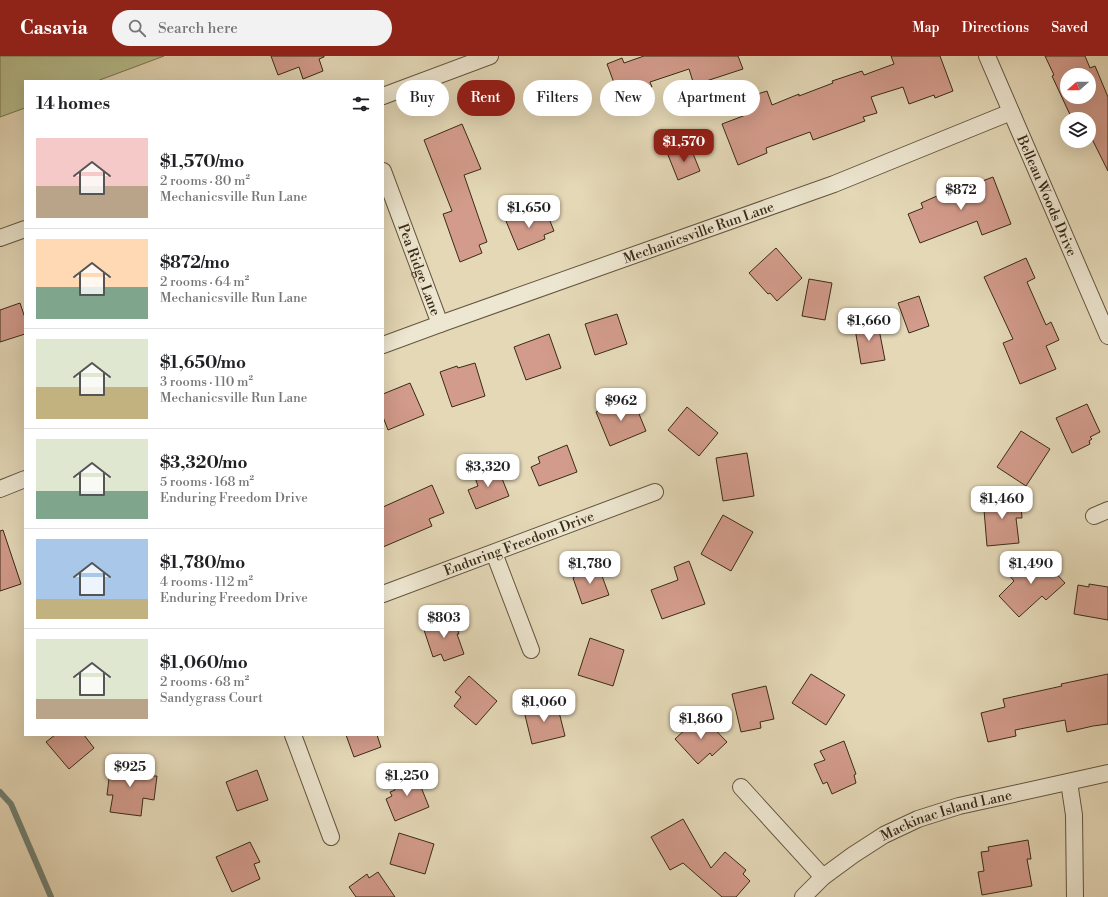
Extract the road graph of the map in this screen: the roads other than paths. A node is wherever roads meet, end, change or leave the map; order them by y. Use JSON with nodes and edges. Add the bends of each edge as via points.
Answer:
{"nodes":[{"id":1,"x":490,"y":56,"type":"edge"},
{"id":2,"x":987,"y":56,"type":"edge"},
{"id":3,"x":384,"y":96,"type":"edge"},
{"id":4,"x":1011,"y":112,"type":"junction"},
{"id":5,"x":384,"y":174,"type":"edge"},
{"id":6,"x":24,"y":229,"type":"edge"},
{"id":7,"x":0,"y":238,"type":"edge"},
{"id":8,"x":440,"y":324,"type":"junction"},
{"id":9,"x":1108,"y":336,"type":"edge"},
{"id":10,"x":384,"y":345,"type":"edge"},
{"id":11,"x":24,"y":480,"type":"edge"},
{"id":12,"x":0,"y":489,"type":"edge"},
{"id":13,"x":655,"y":492,"type":"dead end"},
{"id":14,"x":494,"y":553,"type":"junction"},
{"id":15,"x":384,"y":594,"type":"edge"},
{"id":16,"x":531,"y":650,"type":"dead end"},
{"id":17,"x":293,"y":736,"type":"edge"},
{"id":18,"x":1108,"y":773,"type":"edge"},
{"id":19,"x":1069,"y":782,"type":"junction"},
{"id":20,"x":741,"y":787,"type":"dead end"},
{"id":21,"x":332,"y":837,"type":"dead end"},
{"id":22,"x":823,"y":877,"type":"junction"},
{"id":23,"x":803,"y":897,"type":"edge"},
{"id":24,"x":1075,"y":897,"type":"edge"}],
"edges":[{"from":1,"to":3,"type":"street"},
{"from":2,"to":4,"type":"street","name":"Belleau Woods Drive"},
{"from":4,"to":8,"type":"street","name":"Mechanicsville Run Lane","via":[[834,184]]},
{"from":4,"to":9,"type":"street","name":"Belleau Woods Drive"},
{"from":5,"to":8,"type":"street","name":"Pea Ridge Lane"},
{"from":6,"to":7,"type":"street"},
{"from":8,"to":10,"type":"street","name":"Mechanicsville Run Lane"},
{"from":11,"to":12,"type":"street"},
{"from":13,"to":14,"type":"street","name":"Enduring Freedom Drive"},
{"from":14,"to":15,"type":"street","name":"Enduring Freedom Drive"},
{"from":14,"to":16,"type":"street"},
{"from":17,"to":21,"type":"street"},
{"from":18,"to":19,"type":"street","name":"Mackinac Island Lane"},
{"from":19,"to":22,"type":"street","name":"Mackinac Island Lane","via":[[959,806],[918,819],[884,835]]},
{"from":19,"to":24,"type":"street","via":[[1074,815]]},
{"from":20,"to":22,"type":"street"},
{"from":22,"to":23,"type":"street","name":"Mackinac Island Lane"}]}
